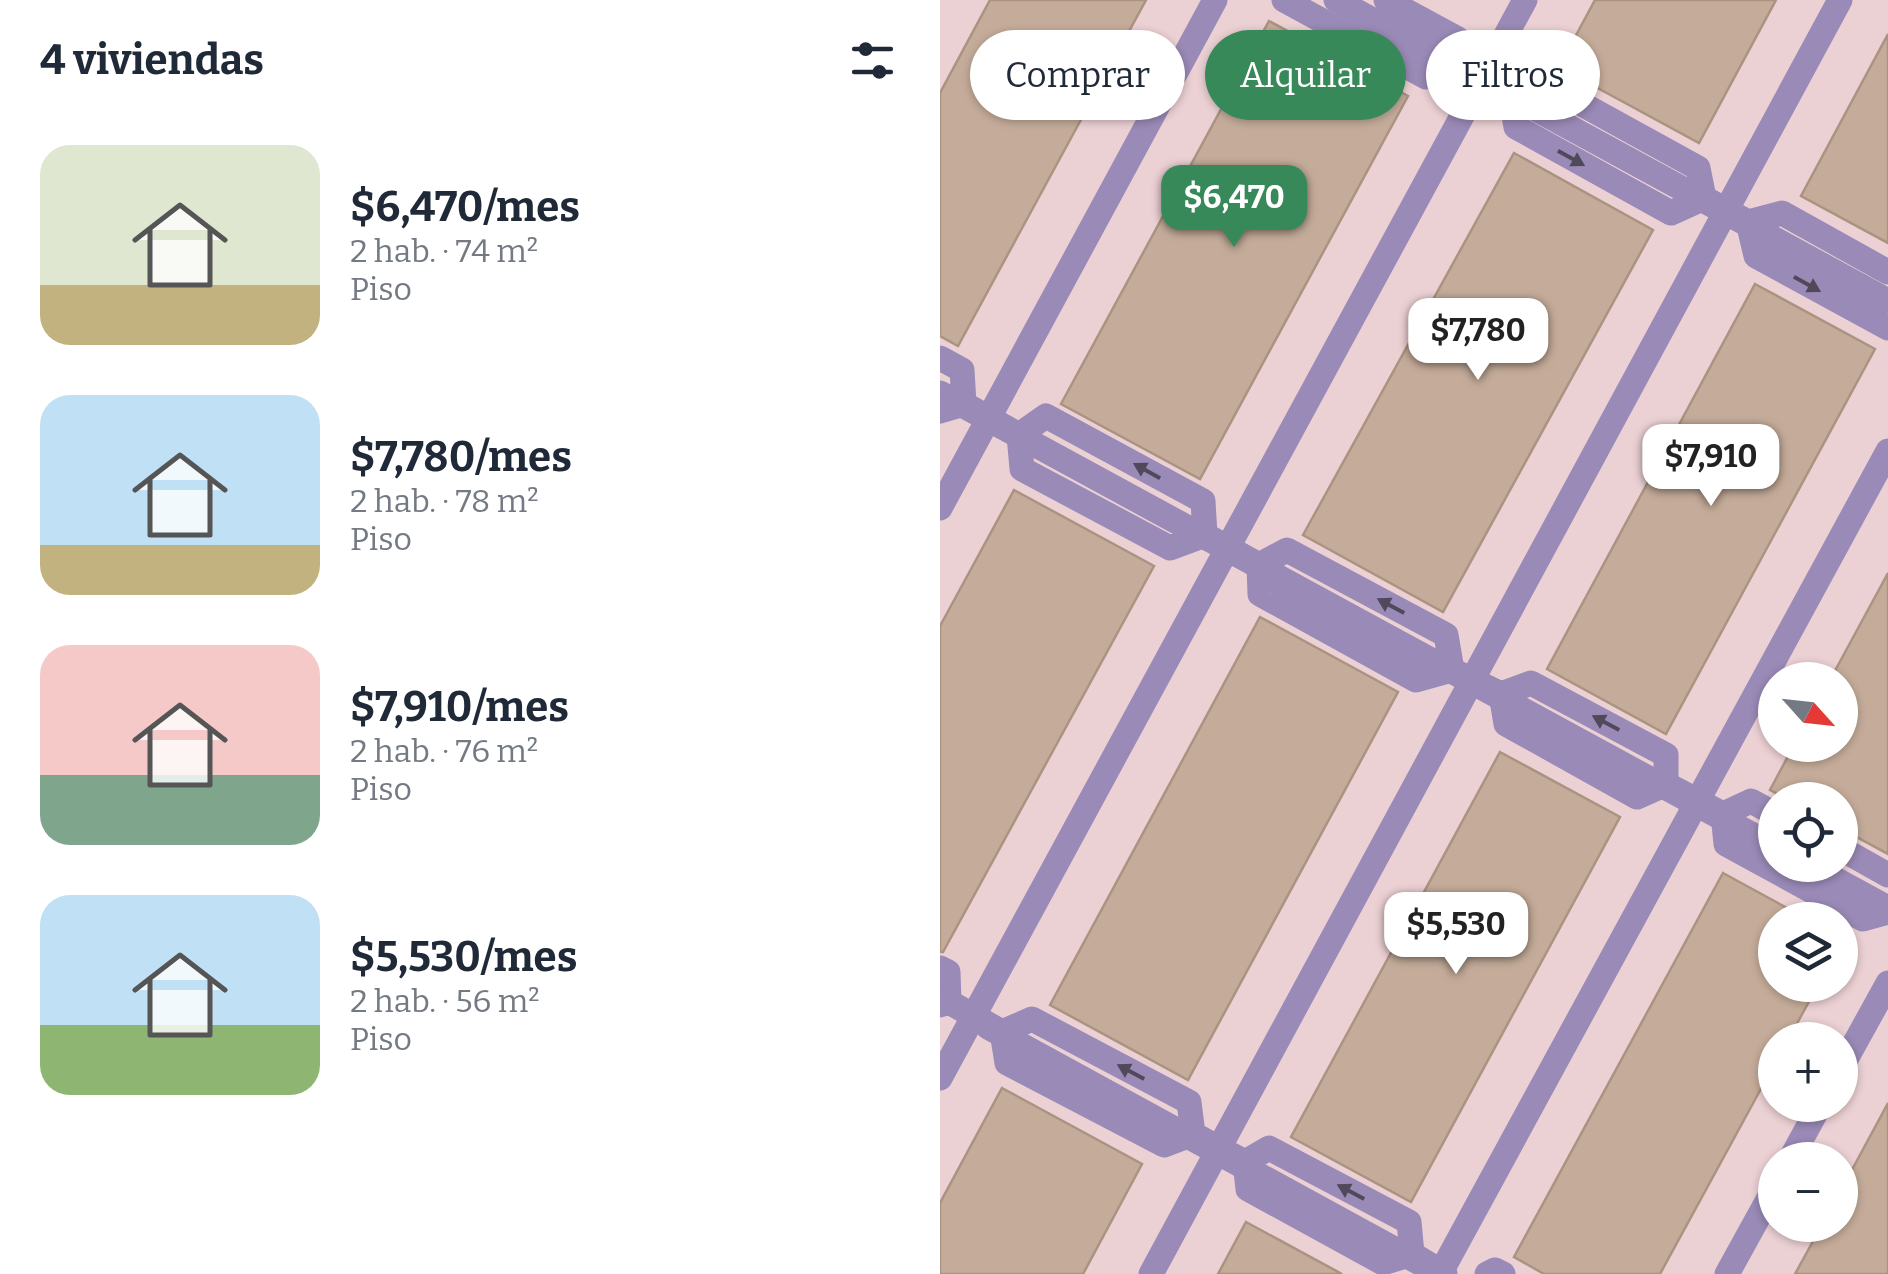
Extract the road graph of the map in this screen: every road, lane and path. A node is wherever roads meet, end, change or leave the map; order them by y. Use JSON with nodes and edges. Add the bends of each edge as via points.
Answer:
{"nodes":[{"id":1,"x":1215,"y":0,"type":"edge"},
{"id":2,"x":1284,"y":0,"type":"edge"},
{"id":3,"x":1336,"y":0,"type":"edge"},
{"id":4,"x":1386,"y":0,"type":"edge"},
{"id":5,"x":1526,"y":0,"type":"edge"},
{"id":6,"x":1840,"y":0,"type":"edge"},
{"id":7,"x":1443,"y":30,"type":"edge"},
{"id":8,"x":1510,"y":30,"type":"edge"},
{"id":9,"x":1426,"y":49,"type":"edge"},
{"id":10,"x":1426,"y":77,"type":"edge"},
{"id":11,"x":1600,"y":113,"type":"edge"},
{"id":12,"x":1460,"y":120,"type":"edge"},
{"id":13,"x":1515,"y":120,"type":"edge"},
{"id":14,"x":1556,"y":120,"type":"edge"},
{"id":15,"x":1704,"y":198,"type":"junction"},
{"id":16,"x":1737,"y":217,"type":"junction"},
{"id":17,"x":1888,"y":272,"type":"edge"},
{"id":18,"x":1888,"y":301,"type":"edge"},
{"id":19,"x":1888,"y":328,"type":"edge"},
{"id":20,"x":940,"y":358,"type":"edge"},
{"id":21,"x":948,"y":403,"type":"edge"},
{"id":22,"x":989,"y":420,"type":"junction"},
{"id":23,"x":1019,"y":435,"type":"junction"},
{"id":24,"x":1888,"y":451,"type":"edge"},
{"id":25,"x":940,"y":508,"type":"edge"},
{"id":26,"x":1204,"y":535,"type":"junction"},
{"id":27,"x":1228,"y":550,"type":"junction"},
{"id":28,"x":1259,"y":564,"type":"junction"},
{"id":29,"x":1462,"y":676,"type":"junction"},
{"id":30,"x":1501,"y":694,"type":"junction"},
{"id":31,"x":1666,"y":784,"type":"junction"},
{"id":32,"x":1695,"y":803,"type":"junction"},
{"id":33,"x":1758,"y":805,"type":"edge"},
{"id":34,"x":1723,"y":814,"type":"junction"},
{"id":35,"x":1758,"y":838,"type":"edge"},
{"id":36,"x":1858,"y":858,"type":"edge"},
{"id":37,"x":1888,"y":875,"type":"edge"},
{"id":38,"x":1839,"y":882,"type":"edge"},
{"id":39,"x":1888,"y":910,"type":"edge"},
{"id":40,"x":940,"y":968,"type":"edge"},
{"id":41,"x":1888,"y":983,"type":"edge"},
{"id":42,"x":943,"y":1002,"type":"edge"},
{"id":43,"x":972,"y":1018,"type":"junction"},
{"id":44,"x":1002,"y":1032,"type":"junction"},
{"id":45,"x":1858,"y":1037,"type":"edge"},
{"id":46,"x":940,"y":1078,"type":"edge"},
{"id":47,"x":1194,"y":1134,"type":"junction"},
{"id":48,"x":1216,"y":1152,"type":"junction"},
{"id":49,"x":1245,"y":1162,"type":"junction"},
{"id":50,"x":1758,"y":1218,"type":"edge"},
{"id":51,"x":1412,"y":1254,"type":"junction"},
{"id":52,"x":1150,"y":1274,"type":"edge"},
{"id":53,"x":1442,"y":1274,"type":"edge"},
{"id":54,"x":1486,"y":1274,"type":"edge"},
{"id":55,"x":1502,"y":1274,"type":"edge"},
{"id":56,"x":1727,"y":1274,"type":"edge"}],
"edges":[{"from":1,"to":22,"type":"street"},
{"from":2,"to":10,"type":"street","bridge":true},
{"from":3,"to":9,"type":"street"},
{"from":4,"to":7,"type":"street"},
{"from":5,"to":8,"type":"street"},
{"from":6,"to":16,"type":"street"},
{"from":11,"to":15,"type":"street","via":[[1698,168]]},
{"from":12,"to":27,"type":"street"},
{"from":13,"to":15,"type":"street","one_way":true,"bridge":true,"via":[[1516,127],[1672,214]]},
{"from":14,"to":16,"type":"street"},
{"from":15,"to":16,"type":"street","bridge":true},
{"from":16,"to":17,"type":"street","via":[[1782,214]]},
{"from":16,"to":18,"type":"street"},
{"from":16,"to":19,"type":"street","one_way":true,"bridge":true,"via":[[1756,256]]},
{"from":16,"to":29,"type":"street"},
{"from":20,"to":21,"type":"street","via":[[962,370]]},
{"from":21,"to":22,"type":"street"},
{"from":21,"to":23,"type":"street","bridge":true},
{"from":22,"to":25,"type":"street"},
{"from":22,"to":27,"type":"street"},
{"from":23,"to":26,"type":"street","bridge":true,"via":[[1022,469],[1170,548]]},
{"from":26,"to":23,"type":"street","one_way":true,"via":[[1202,501],[1046,416]]},
{"from":24,"to":32,"type":"street"},
{"from":26,"to":28,"type":"street","bridge":true},
{"from":27,"to":29,"type":"street"},
{"from":27,"to":43,"type":"street"},
{"from":28,"to":29,"type":"street","bridge":true,"via":[[1260,594],[1416,680]]},
{"from":29,"to":28,"type":"street","one_way":true,"via":[[1446,635],[1430,626],[1287,550]]},
{"from":29,"to":30,"type":"street","bridge":true},
{"from":29,"to":32,"type":"street"},
{"from":29,"to":48,"type":"street"},
{"from":30,"to":31,"type":"street","bridge":true,"via":[[1506,724],[1636,797]]},
{"from":31,"to":30,"type":"street","one_way":true,"via":[[1666,755],[1531,682]]},
{"from":31,"to":34,"type":"street","bridge":true},
{"from":32,"to":35,"type":"street"},
{"from":32,"to":53,"type":"street"},
{"from":33,"to":34,"type":"street","via":[[1750,801]]},
{"from":34,"to":39,"type":"street","bridge":true,"via":[[1726,844],[1863,919]]},
{"from":36,"to":37,"type":"street"},
{"from":38,"to":39,"type":"street"},
{"from":40,"to":42,"type":"street","via":[[948,972]]},
{"from":41,"to":45,"type":"street"},
{"from":42,"to":43,"type":"street"},
{"from":42,"to":44,"type":"street","bridge":true},
{"from":43,"to":46,"type":"street"},
{"from":43,"to":48,"type":"street"},
{"from":44,"to":47,"type":"street","bridge":true,"via":[[1006,1063],[1164,1145]]},
{"from":47,"to":44,"type":"street","one_way":true,"via":[[1189,1102],[1032,1019]]},
{"from":47,"to":49,"type":"street","bridge":true},
{"from":48,"to":52,"type":"street"},
{"from":48,"to":53,"type":"street"},
{"from":49,"to":51,"type":"street","bridge":true,"via":[[1248,1190],[1383,1263]]},
{"from":51,"to":49,"type":"street","one_way":true,"via":[[1410,1222],[1269,1148]]},
{"from":50,"to":56,"type":"street"},
{"from":51,"to":53,"type":"street","bridge":true},
{"from":54,"to":55,"type":"street"}]}
